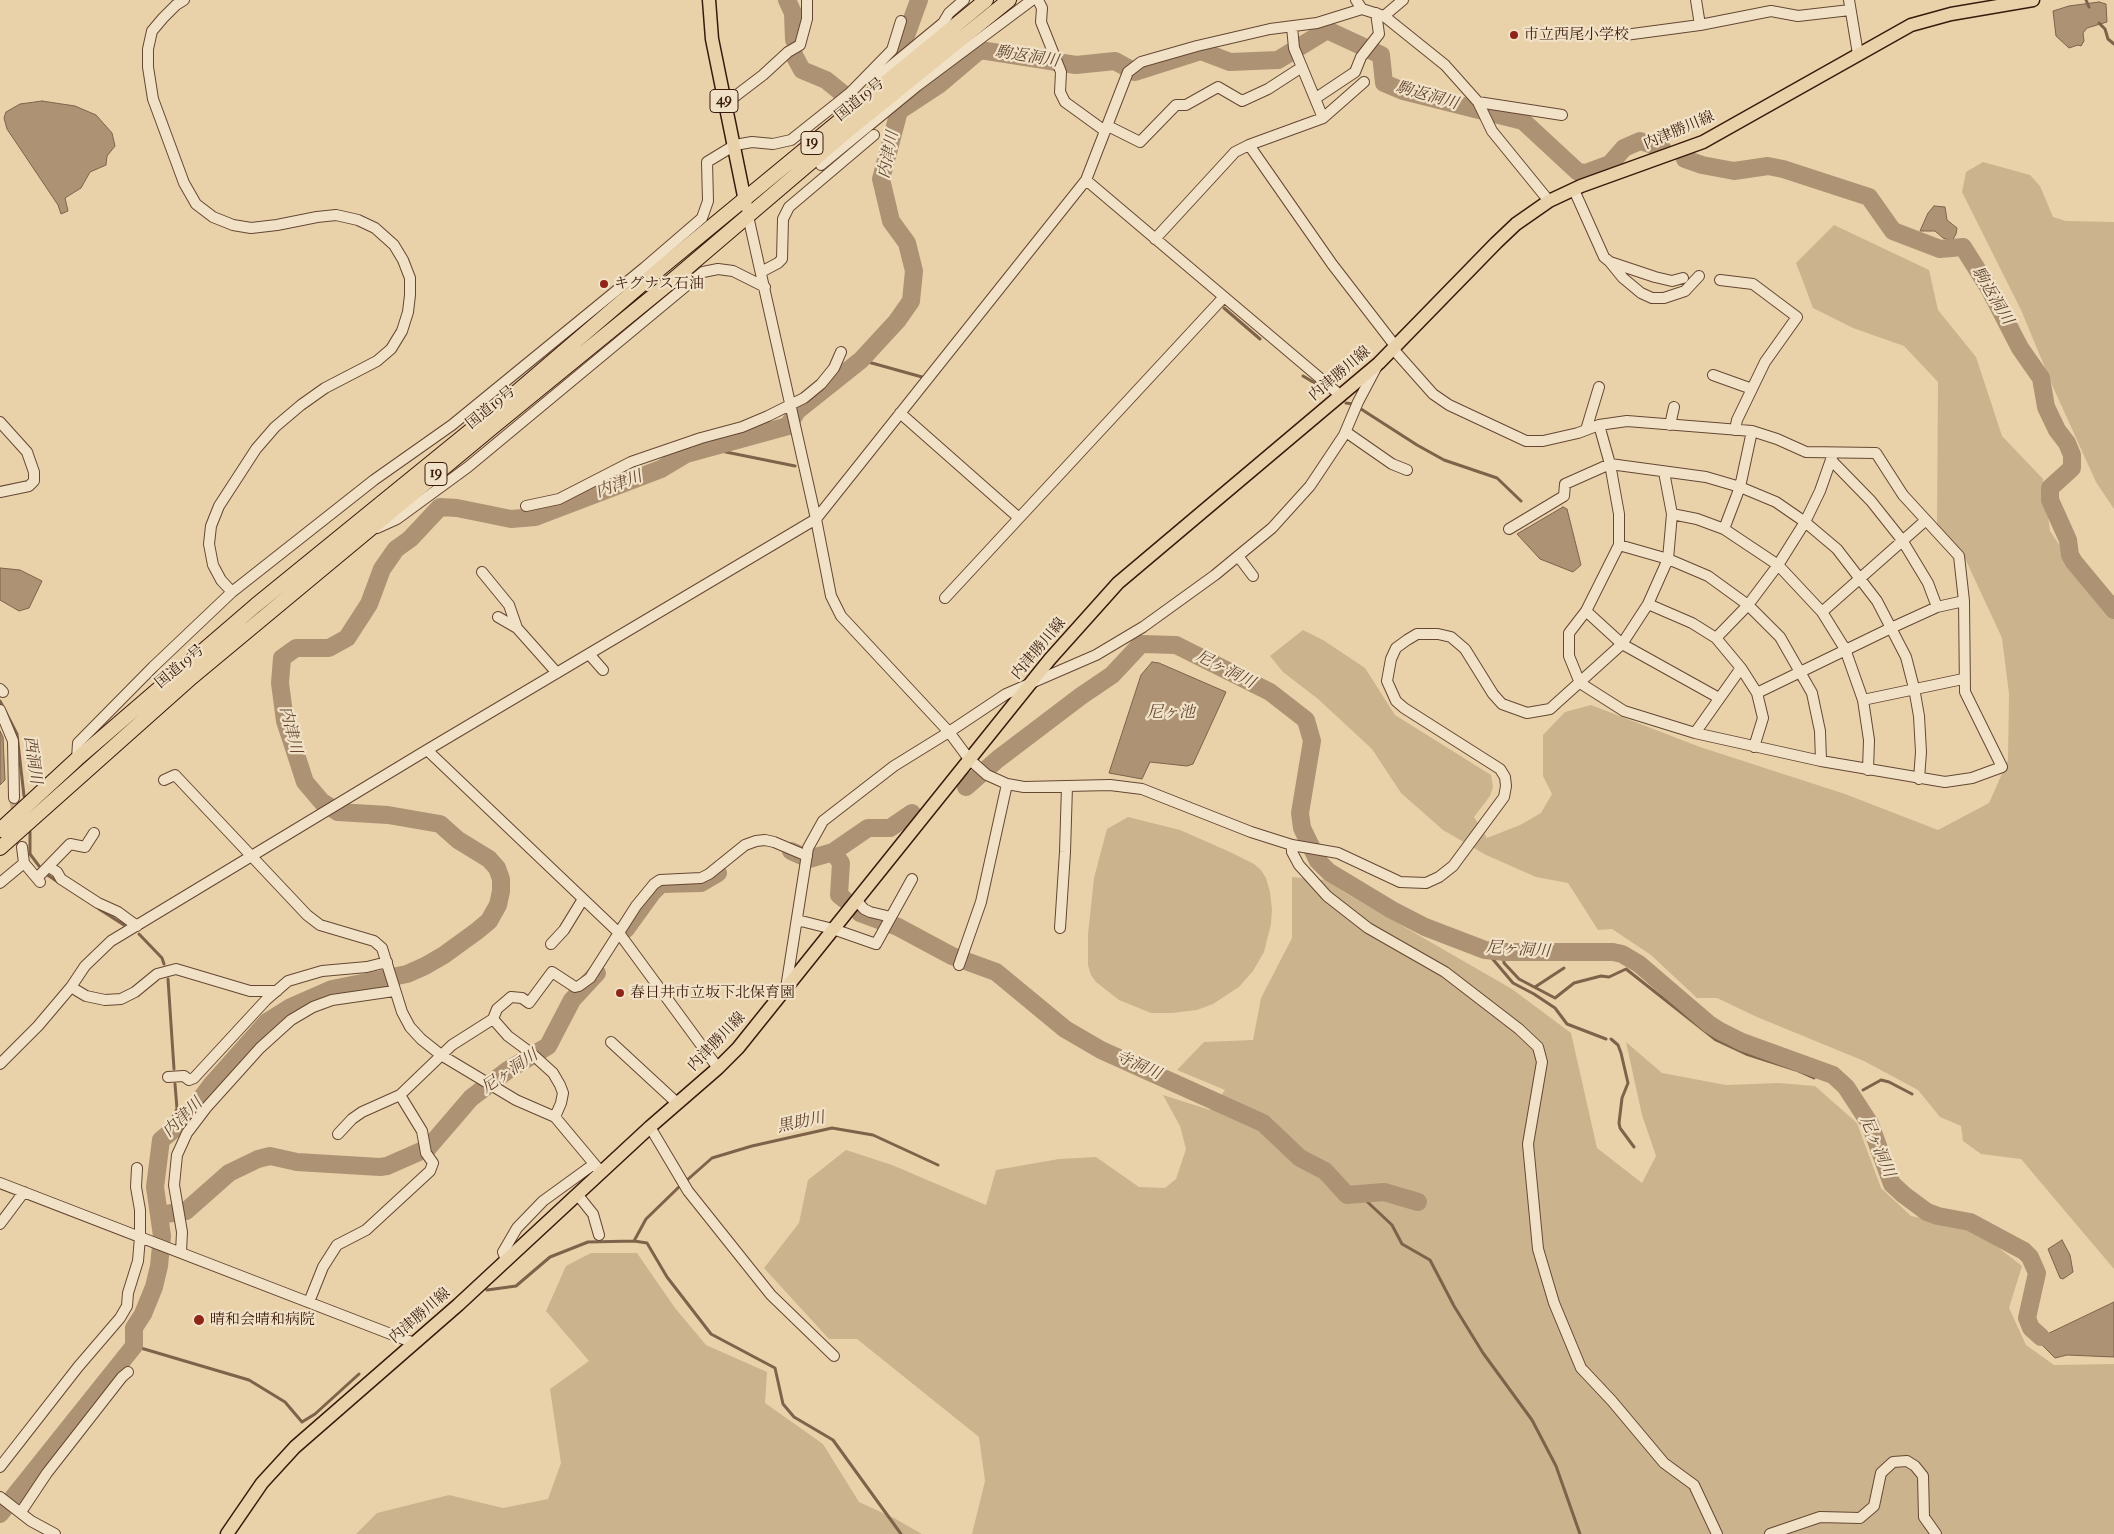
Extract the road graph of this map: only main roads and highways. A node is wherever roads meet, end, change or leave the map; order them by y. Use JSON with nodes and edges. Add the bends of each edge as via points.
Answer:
{"nodes":[{"id":1,"x":709,"y":0,"type":"edge"},
{"id":2,"x":986,"y":0,"type":"edge"},
{"id":3,"x":1009,"y":0,"type":"edge"},
{"id":4,"x":2033,"y":0,"type":"edge"},
{"id":5,"x":938,"y":47,"type":"junction"},
{"id":6,"x":745,"y":200,"type":"junction"},
{"id":7,"x":748,"y":216,"type":"junction"},
{"id":8,"x":0,"y":830,"type":"edge"},
{"id":9,"x":0,"y":848,"type":"edge"},
{"id":10,"x":227,"y":1534,"type":"edge"}],
"edges":[{"from":1,"to":6,"type":"main road","number":"49","via":[[712,39]]},
{"from":2,"to":5,"type":"highway","name":"国道19号","number":"19"},
{"from":3,"to":5,"type":"highway","name":"国道19号","number":"19"},
{"from":4,"to":10,"type":"main road","name":"内津勝川線","via":[[1951,14],[1911,25],[1703,142],[1574,190],[1549,201],[1516,224],[1379,363],[1118,583],[1032,682],[973,763],[856,900],[738,1048],[597,1168],[577,1194],[506,1260],[295,1447],[262,1483]]},
{"from":5,"to":6,"type":"highway","name":"国道19号","number":"19","via":[[880,81]]},
{"from":5,"to":7,"type":"highway","name":"国道19号","number":"19","via":[[878,107]]},
{"from":6,"to":7,"type":"main road","number":"49"},
{"from":6,"to":8,"type":"highway","name":"国道19号","number":"19","via":[[492,413],[256,604]]},
{"from":7,"to":9,"type":"highway","name":"国道19号","number":"19","via":[[192,677]]}]}
